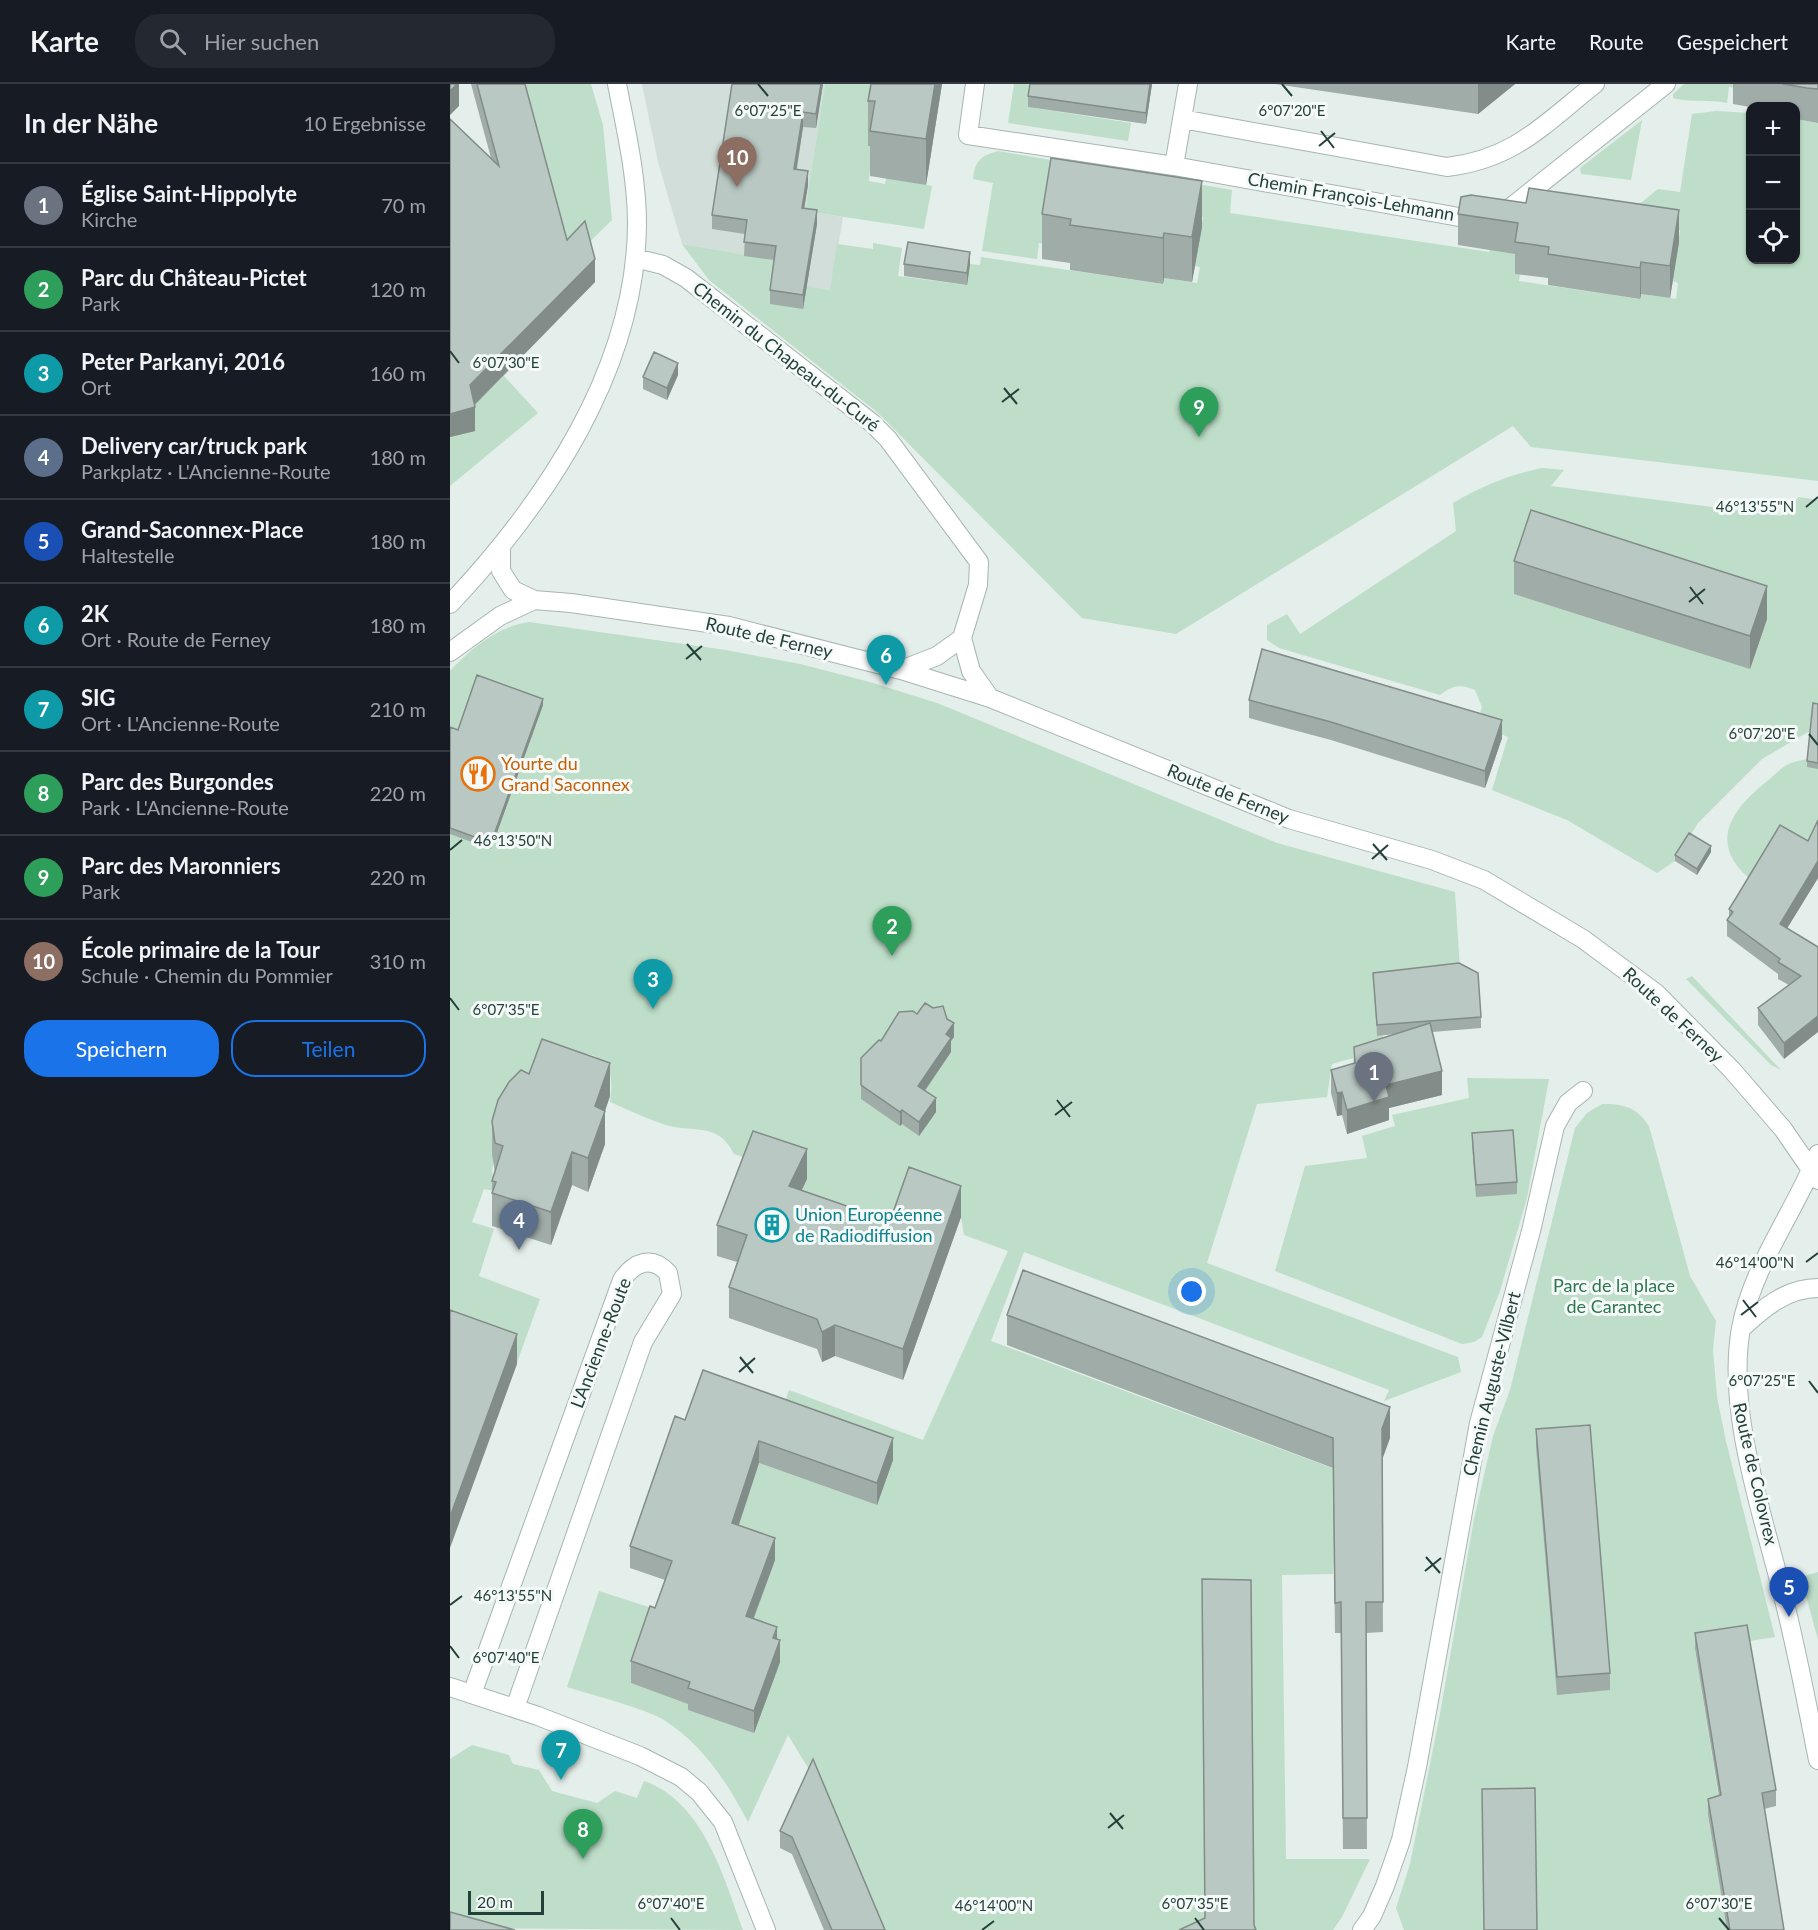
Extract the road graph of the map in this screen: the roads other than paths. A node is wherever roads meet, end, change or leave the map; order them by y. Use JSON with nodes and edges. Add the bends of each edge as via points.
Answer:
{"nodes":[{"id":1,"x":617,"y":84,"type":"edge"},
{"id":2,"x":975,"y":84,"type":"edge"},
{"id":3,"x":1188,"y":84,"type":"edge"},
{"id":4,"x":1595,"y":84,"type":"edge"},
{"id":5,"x":1666,"y":84,"type":"edge"},
{"id":6,"x":1182,"y":119,"type":"junction"},
{"id":7,"x":1174,"y":166,"type":"junction"},
{"id":8,"x":635,"y":258,"type":"junction"},
{"id":9,"x":501,"y":546,"type":"junction"},
{"id":10,"x":534,"y":600,"type":"junction"},
{"id":11,"x":450,"y":604,"type":"edge"},
{"id":12,"x":962,"y":638,"type":"junction"},
{"id":13,"x":450,"y":652,"type":"edge"},
{"id":14,"x":901,"y":669,"type":"junction"},
{"id":15,"x":990,"y":698,"type":"junction"},
{"id":16,"x":1583,"y":1091,"type":"dead end"},
{"id":17,"x":1816,"y":1168,"type":"edge"},
{"id":18,"x":1818,"y":1288,"type":"edge"},
{"id":19,"x":1742,"y":1328,"type":"junction"},
{"id":20,"x":450,"y":1687,"type":"edge"},
{"id":21,"x":472,"y":1694,"type":"junction"},
{"id":22,"x":515,"y":1708,"type":"junction"},
{"id":23,"x":1818,"y":1760,"type":"edge"},
{"id":24,"x":766,"y":1930,"type":"edge"},
{"id":25,"x":1362,"y":1930,"type":"edge"}],
"edges":[{"from":1,"to":8,"type":"street","via":[[636,195]]},
{"from":2,"to":7,"type":"street","name":"Chemin François-Lehmann","via":[[968,135]]},
{"from":3,"to":6,"type":"street"},
{"from":4,"to":6,"type":"street","via":[[1516,147],[1490,159],[1447,167]]},
{"from":5,"to":7,"type":"street","name":"Chemin François-Lehmann","via":[[1510,208],[1459,217]]},
{"from":6,"to":7,"type":"street"},
{"from":8,"to":9,"type":"street","via":[[622,325],[597,391],[560,462]]},
{"from":8,"to":12,"type":"street","name":"Chemin du Chapeau-du-Curé","via":[[663,265],[686,278],[853,407],[888,439],[979,562],[978,585]]},
{"from":9,"to":10,"type":"street","via":[[501,571],[513,590]]},
{"from":9,"to":11,"type":"street"},
{"from":10,"to":13,"type":"street","via":[[500,615]]},
{"from":10,"to":14,"type":"street","name":"Route de Ferney","via":[[729,626]]},
{"from":12,"to":14,"type":"street","via":[[937,656]]},
{"from":12,"to":15,"type":"street","via":[[971,671]]},
{"from":14,"to":15,"type":"street","name":"Route de Ferney"},
{"from":15,"to":17,"type":"street","name":"Route de Ferney","via":[[1289,819],[1432,861],[1502,889],[1583,939],[1656,993],[1732,1070]]},
{"from":16,"to":25,"type":"street","name":"Chemin Auguste-Vilbert","via":[[1568,1103],[1555,1126],[1479,1423],[1401,1840],[1385,1886]]},
{"from":17,"to":19,"type":"street","name":"Route de Colovrex","via":[[1756,1280]]},
{"from":18,"to":19,"type":"street","via":[[1783,1296]]},
{"from":19,"to":23,"type":"street","name":"Route de Colovrex","via":[[1737,1359],[1745,1441],[1789,1617]]},
{"from":20,"to":21,"type":"street"},
{"from":21,"to":22,"type":"street"},
{"from":21,"to":22,"type":"street","name":"L'Ancienne-Route","via":[[622,1280],[633,1266],[657,1264],[672,1281],[672,1294],[643,1342]]},
{"from":22,"to":24,"type":"street","via":[[662,1766],[699,1792],[723,1822]]}]}
